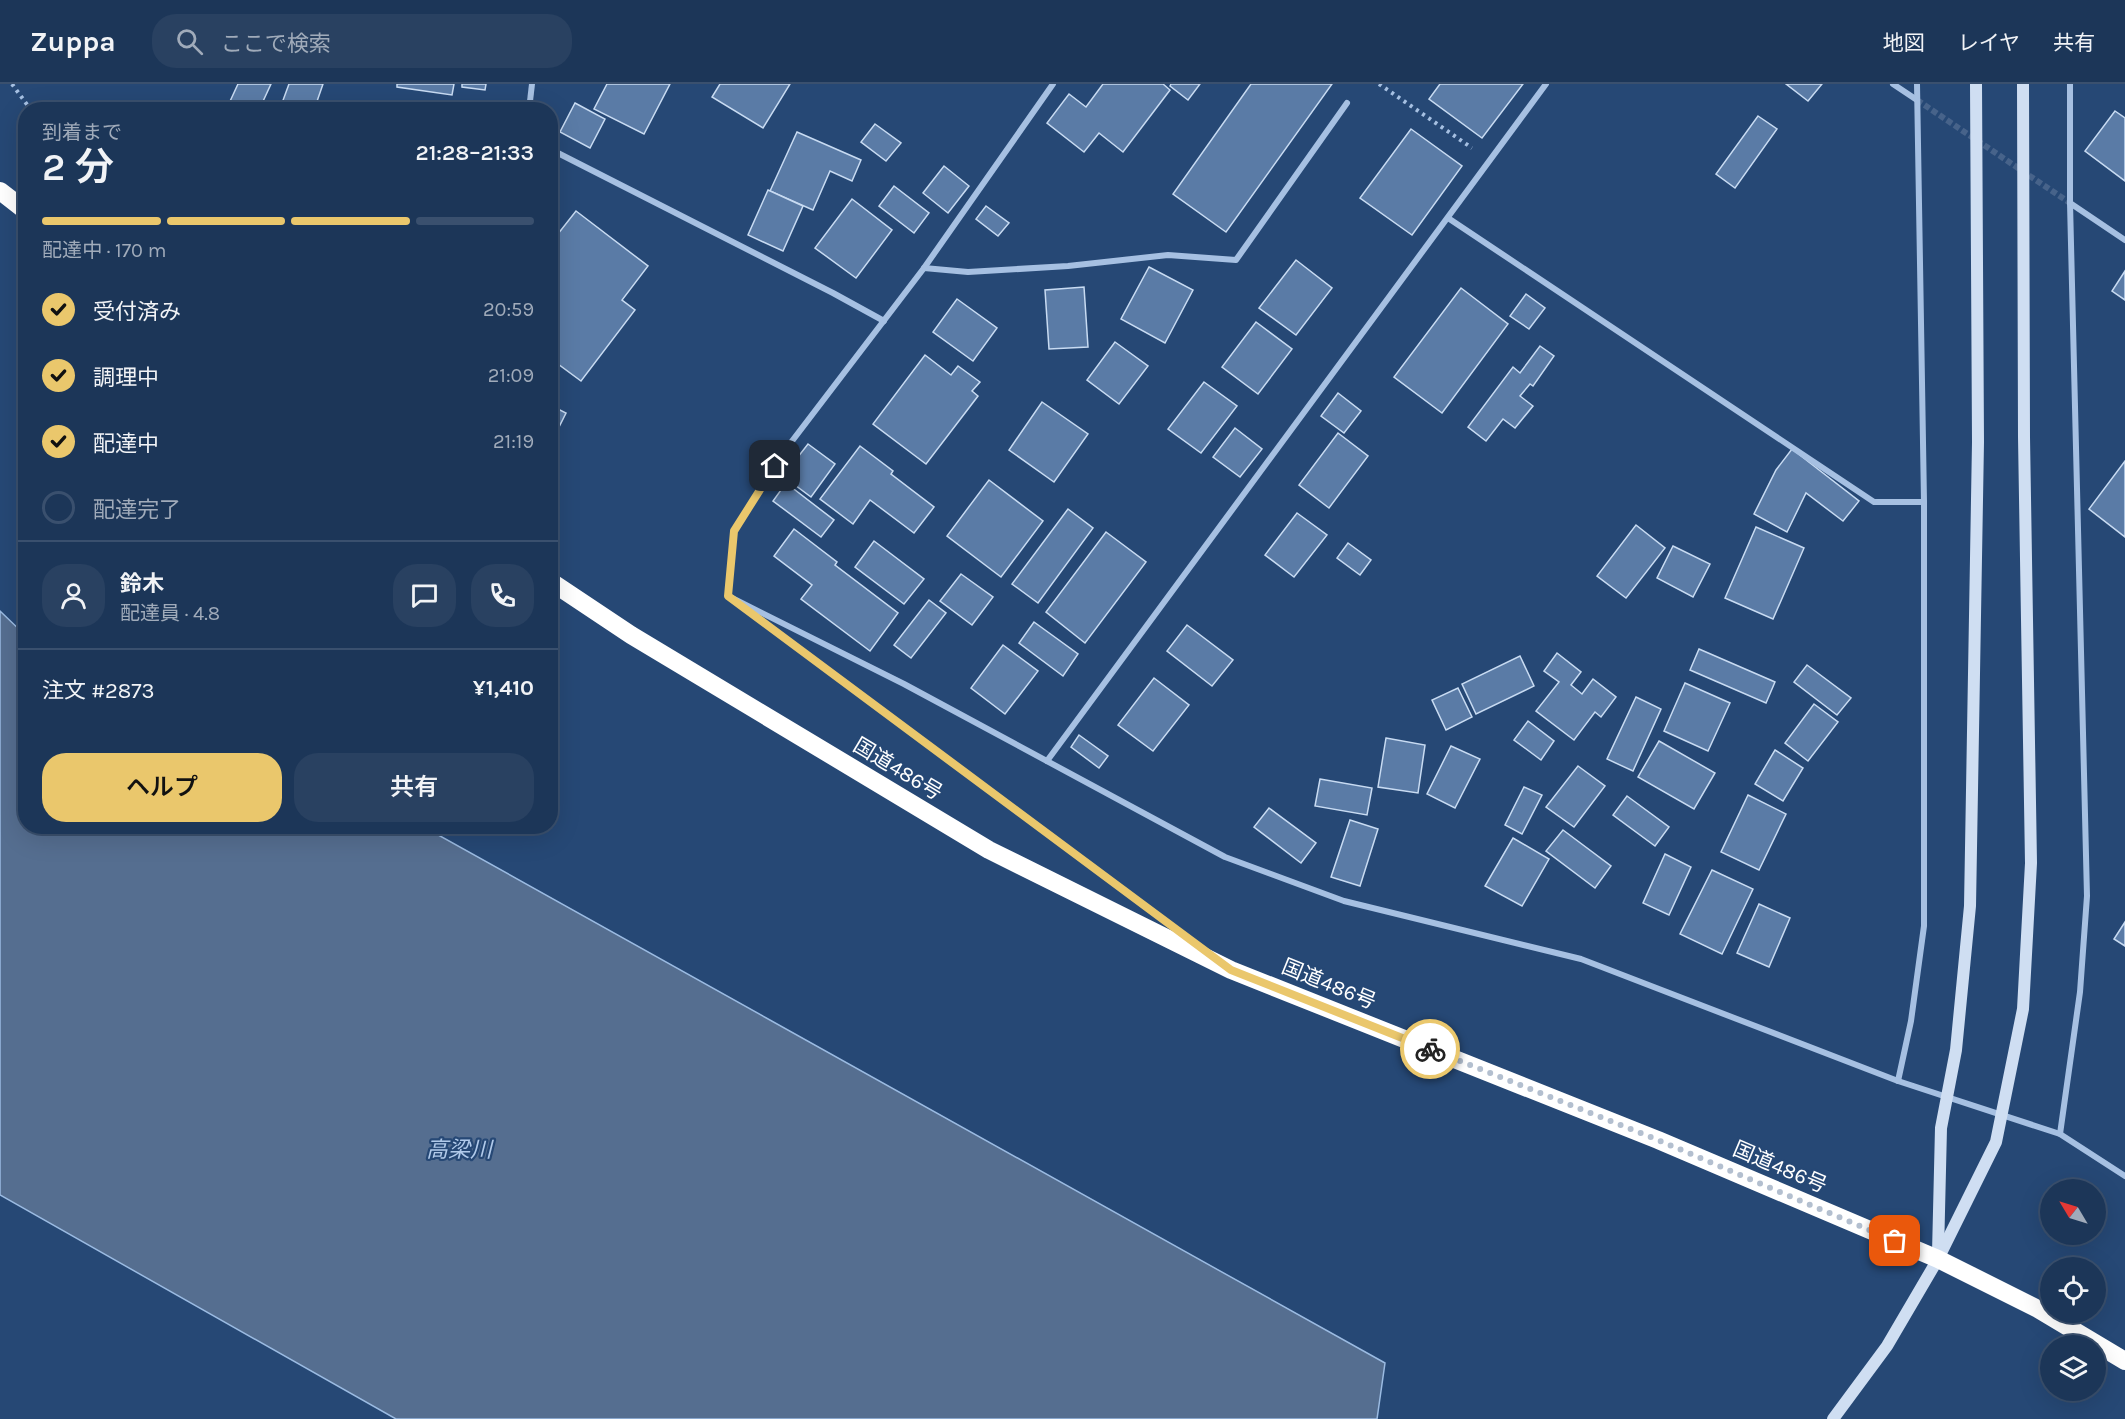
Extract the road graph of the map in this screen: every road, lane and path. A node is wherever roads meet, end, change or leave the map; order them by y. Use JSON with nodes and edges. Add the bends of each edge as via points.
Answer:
{"nodes":[{"id":1,"x":12,"y":84,"type":"edge"},
{"id":2,"x":532,"y":84,"type":"edge"},
{"id":3,"x":1053,"y":84,"type":"edge"},
{"id":4,"x":1379,"y":84,"type":"edge"},
{"id":5,"x":1546,"y":84,"type":"edge"},
{"id":6,"x":1893,"y":84,"type":"edge"},
{"id":7,"x":1917,"y":84,"type":"edge"},
{"id":8,"x":1976,"y":84,"type":"edge"},
{"id":9,"x":2023,"y":84,"type":"edge"},
{"id":10,"x":2070,"y":84,"type":"edge"},
{"id":11,"x":1917,"y":100,"type":"junction"},
{"id":12,"x":24,"y":102,"type":"edge"},
{"id":13,"x":530,"y":102,"type":"edge"},
{"id":14,"x":1347,"y":103,"type":"dead end"},
{"id":15,"x":558,"y":153,"type":"edge"},
{"id":16,"x":1491,"y":160,"type":"junction"},
{"id":17,"x":0,"y":191,"type":"edge"},
{"id":18,"x":2070,"y":203,"type":"junction"},
{"id":19,"x":18,"y":206,"type":"edge"},
{"id":20,"x":1448,"y":218,"type":"junction"},
{"id":21,"x":2125,"y":240,"type":"edge"},
{"id":22,"x":924,"y":268,"type":"junction"},
{"id":23,"x":884,"y":321,"type":"junction"},
{"id":24,"x":1924,"y":502,"type":"junction"},
{"id":25,"x":558,"y":586,"type":"edge"},
{"id":26,"x":728,"y":596,"type":"junction"},
{"id":27,"x":1047,"y":761,"type":"junction"},
{"id":28,"x":1231,"y":970,"type":"junction"},
{"id":29,"x":1898,"y":1081,"type":"junction"},
{"id":30,"x":2060,"y":1134,"type":"junction"},
{"id":31,"x":2125,"y":1176,"type":"edge"},
{"id":32,"x":1938,"y":1259,"type":"junction"},
{"id":33,"x":2125,"y":1361,"type":"edge"},
{"id":34,"x":1833,"y":1419,"type":"edge"}],
"edges":[{"from":1,"to":12,"type":"path"},
{"from":2,"to":13,"type":"street"},
{"from":3,"to":22,"type":"street"},
{"from":4,"to":16,"type":"path"},
{"from":5,"to":16,"type":"street"},
{"from":6,"to":11,"type":"street"},
{"from":7,"to":11,"type":"street"},
{"from":8,"to":32,"type":"street","via":[[1978,442],[1970,906],[1956,1050],[1941,1128]]},
{"from":9,"to":32,"type":"street","via":[[2031,863],[2023,1009],[1996,1142]]},
{"from":10,"to":18,"type":"street"},
{"from":11,"to":24,"type":"street"},
{"from":14,"to":22,"type":"street","via":[[1236,260],[1168,255],[968,272]]},
{"from":15,"to":23,"type":"street"},
{"from":16,"to":20,"type":"street"},
{"from":17,"to":19,"type":"highway"},
{"from":18,"to":21,"type":"street"},
{"from":18,"to":30,"type":"street","via":[[2087,896],[2080,992]]},
{"from":20,"to":24,"type":"street","via":[[1874,502]]},
{"from":20,"to":27,"type":"street"},
{"from":22,"to":23,"type":"street"},
{"from":23,"to":26,"type":"street","via":[[786,449],[734,531]]},
{"from":24,"to":29,"type":"street","via":[[1924,926]]},
{"from":25,"to":28,"type":"highway","name":"国道486号","via":[[631,635],[989,850]]},
{"from":26,"to":27,"type":"street"},
{"from":26,"to":28,"type":"street"},
{"from":27,"to":29,"type":"street","via":[[1225,856],[1257,869],[1344,901],[1581,958]]},
{"from":28,"to":32,"type":"highway","name":"国道486号","via":[[1658,1140]]},
{"from":29,"to":30,"type":"street"},
{"from":30,"to":31,"type":"street"},
{"from":32,"to":33,"type":"highway","name":"国道486号","via":[[2038,1309]]},
{"from":32,"to":34,"type":"street","via":[[1887,1346]]}]}
